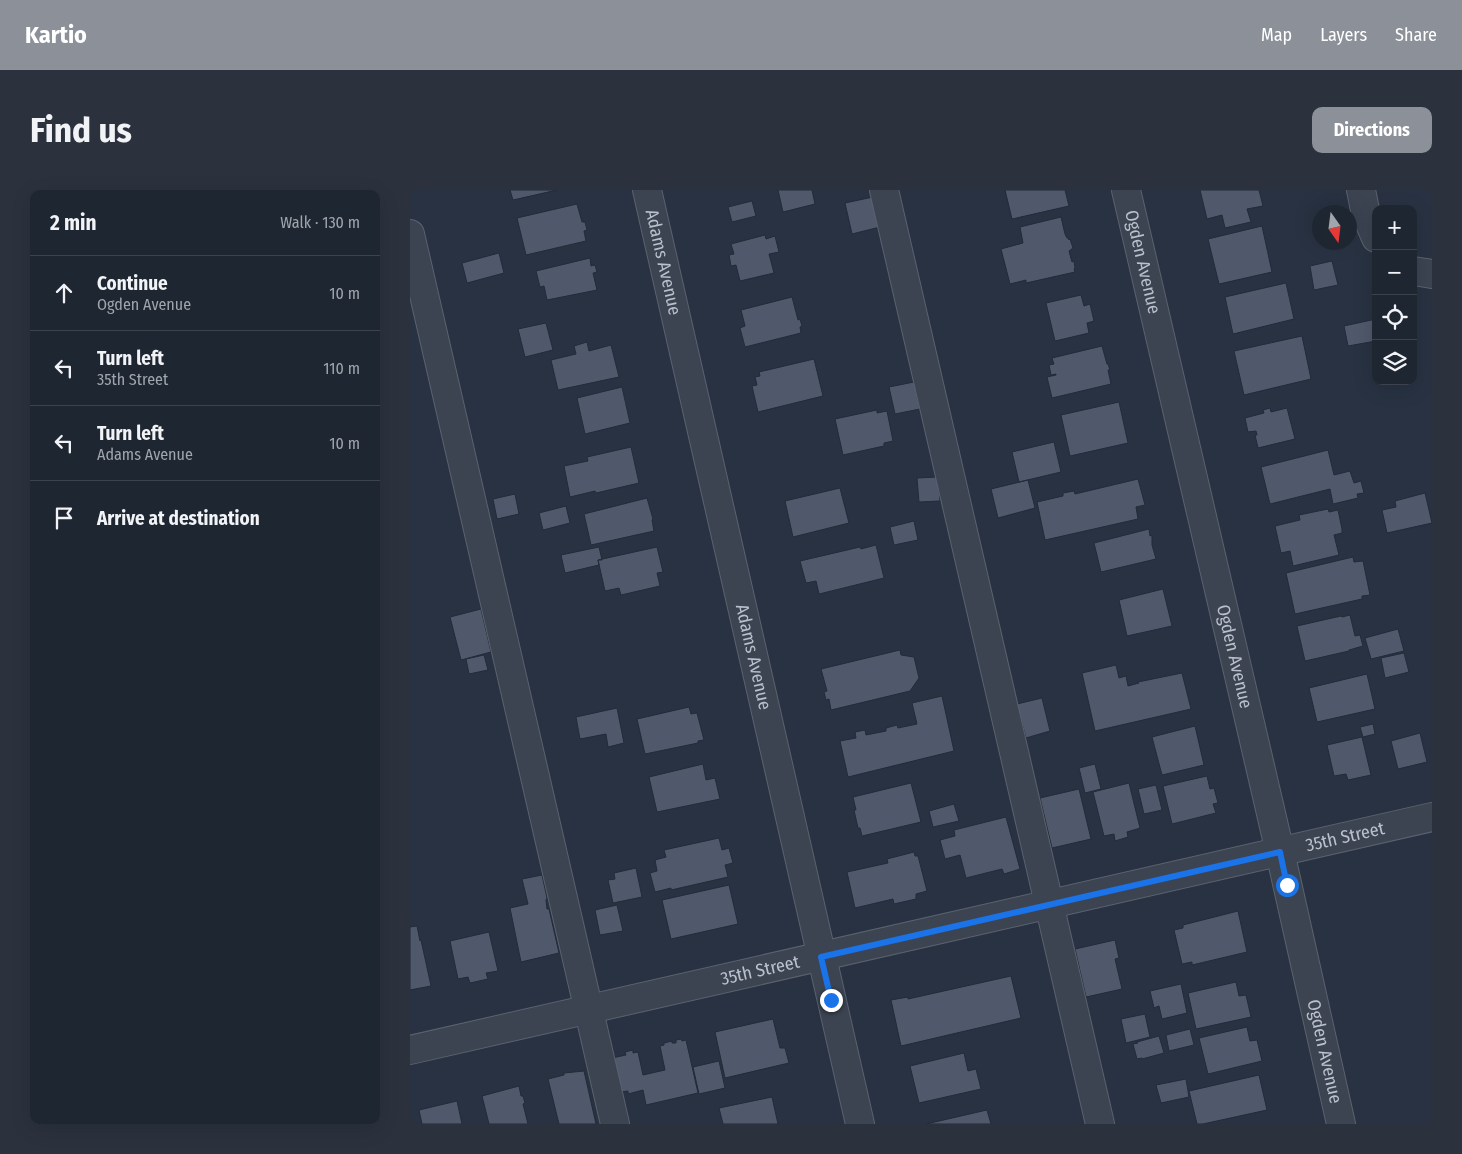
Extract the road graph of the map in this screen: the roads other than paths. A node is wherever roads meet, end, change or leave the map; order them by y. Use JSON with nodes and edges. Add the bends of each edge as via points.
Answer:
{"nodes":[{"id":1,"x":647,"y":190,"type":"edge"},
{"id":2,"x":884,"y":190,"type":"edge"},
{"id":3,"x":1126,"y":190,"type":"edge"},
{"id":4,"x":1361,"y":190,"type":"edge"},
{"id":5,"x":1372,"y":229,"type":"edge"},
{"id":6,"x":410,"y":234,"type":"edge"},
{"id":7,"x":1417,"y":272,"type":"edge"},
{"id":8,"x":1432,"y":274,"type":"edge"},
{"id":9,"x":1432,"y":817,"type":"edge"},
{"id":10,"x":1280,"y":852,"type":"junction"},
{"id":11,"x":1048,"y":905,"type":"junction"},
{"id":12,"x":821,"y":957,"type":"junction"},
{"id":13,"x":589,"y":1009,"type":"junction"},
{"id":14,"x":410,"y":1050,"type":"edge"},
{"id":15,"x":615,"y":1124,"type":"edge"},
{"id":16,"x":860,"y":1124,"type":"edge"},
{"id":17,"x":1100,"y":1124,"type":"edge"},
{"id":18,"x":1341,"y":1124,"type":"edge"}],
"edges":[{"from":1,"to":12,"type":"street","name":"Adams Avenue"},
{"from":2,"to":11,"type":"street"},
{"from":3,"to":10,"type":"street","name":"Ogden Avenue"},
{"from":4,"to":5,"type":"street"},
{"from":6,"to":13,"type":"street"},
{"from":7,"to":8,"type":"street"},
{"from":9,"to":10,"type":"street","name":"35th Street"},
{"from":10,"to":11,"type":"street","name":"35th Street"},
{"from":10,"to":18,"type":"street","name":"Ogden Avenue"},
{"from":11,"to":12,"type":"street","name":"35th Street"},
{"from":11,"to":17,"type":"street"},
{"from":12,"to":13,"type":"street","name":"35th Street"},
{"from":12,"to":16,"type":"street","name":"Adams Avenue"},
{"from":13,"to":14,"type":"street","name":"35th Street"},
{"from":13,"to":15,"type":"street"}]}
